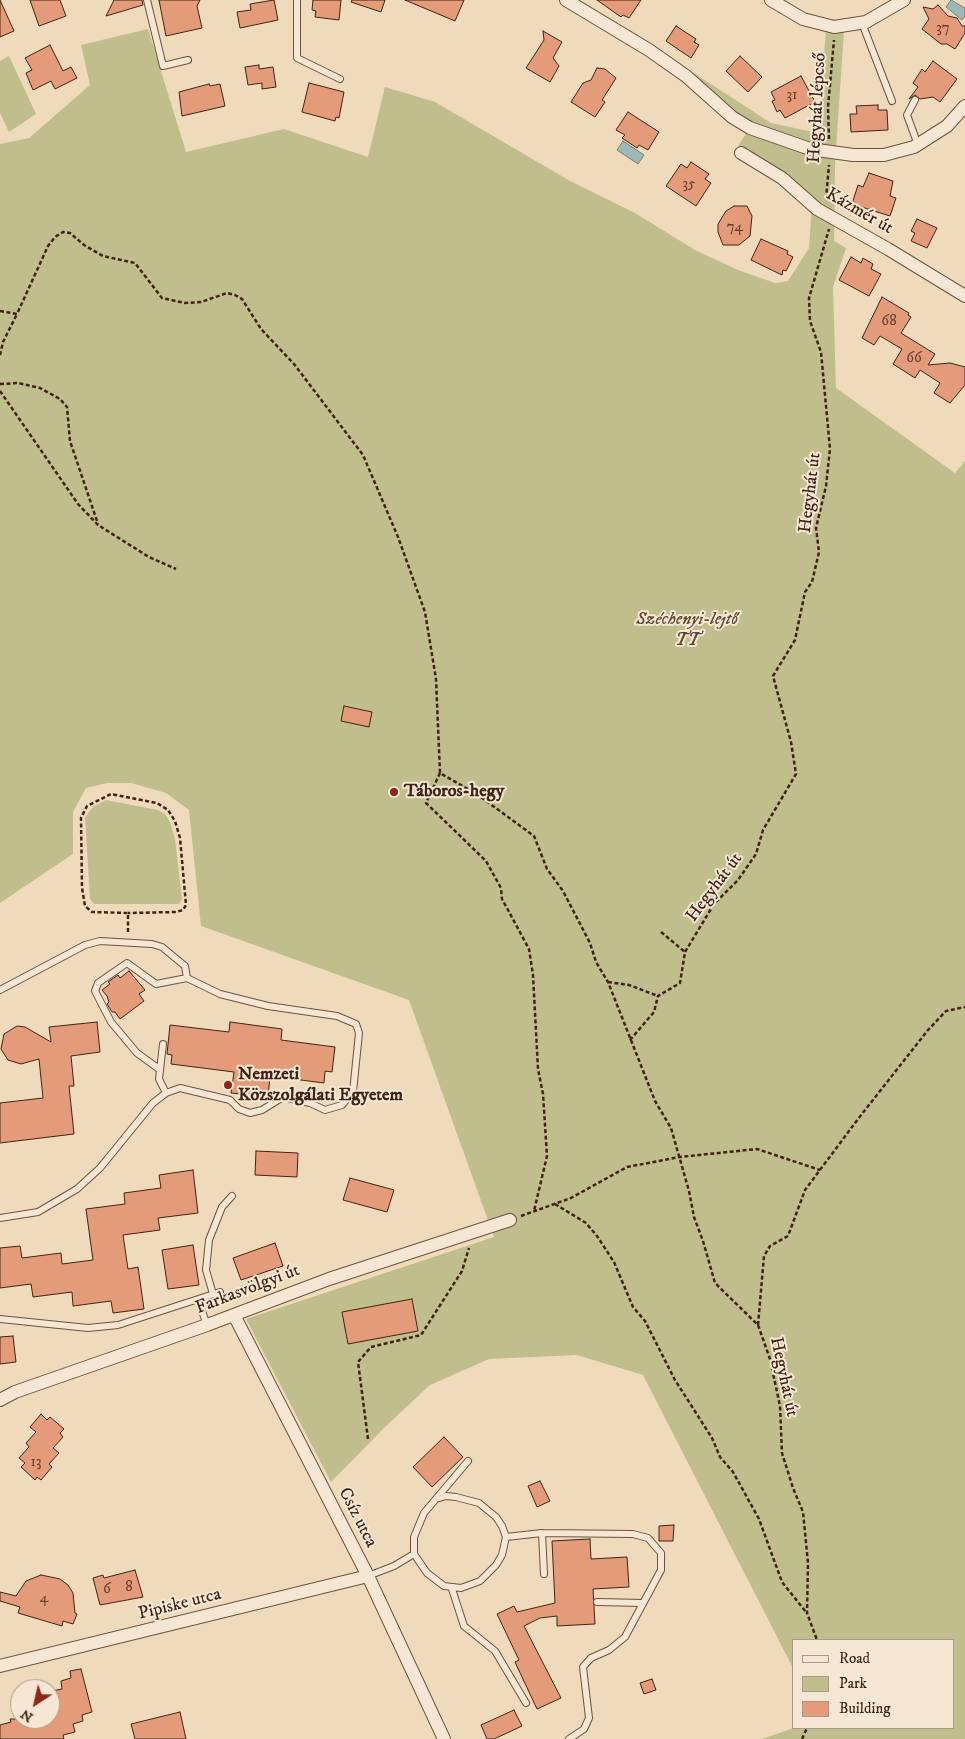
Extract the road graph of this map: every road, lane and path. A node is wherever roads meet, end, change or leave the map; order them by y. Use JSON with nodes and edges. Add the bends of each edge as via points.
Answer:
{"nodes":[{"id":1,"x":147,"y":0,"type":"edge"},
{"id":2,"x":297,"y":0,"type":"edge"},
{"id":3,"x":566,"y":0,"type":"edge"},
{"id":4,"x":771,"y":0,"type":"edge"},
{"id":5,"x":904,"y":0,"type":"edge"},
{"id":6,"x":862,"y":23,"type":"junction"},
{"id":7,"x":834,"y":27,"type":"junction"},
{"id":8,"x":188,"y":60,"type":"dead end"},
{"id":9,"x":340,"y":79,"type":"dead end"},
{"id":10,"x":915,"y":100,"type":"dead end"},
{"id":11,"x":892,"y":101,"type":"dead end"},
{"id":12,"x":965,"y":106,"type":"edge"},
{"id":13,"x":918,"y":145,"type":"junction"},
{"id":14,"x":740,"y":153,"type":"dead end"},
{"id":15,"x":830,"y":153,"type":"junction"},
{"id":16,"x":834,"y":219,"type":"junction"},
{"id":17,"x":827,"y":232,"type":"dead end"},
{"id":18,"x":965,"y":296,"type":"edge"},
{"id":19,"x":0,"y":311,"type":"edge"},
{"id":20,"x":17,"y":314,"type":"junction"},
{"id":21,"x":0,"y":355,"type":"edge"},
{"id":22,"x":0,"y":384,"type":"edge"},
{"id":23,"x":0,"y":391,"type":"edge"},
{"id":24,"x":98,"y":525,"type":"junction"},
{"id":25,"x":176,"y":569,"type":"dead end"},
{"id":26,"x":440,"y":773,"type":"junction"},
{"id":27,"x":128,"y":913,"type":"junction"},
{"id":28,"x":661,"y":932,"type":"dead end"},
{"id":29,"x":128,"y":942,"type":"junction"},
{"id":30,"x":685,"y":952,"type":"junction"},
{"id":31,"x":187,"y":978,"type":"junction"},
{"id":32,"x":608,"y":982,"type":"junction"},
{"id":33,"x":0,"y":990,"type":"edge"},
{"id":34,"x":658,"y":996,"type":"junction"},
{"id":35,"x":965,"y":1007,"type":"edge"},
{"id":36,"x":630,"y":1040,"type":"junction"},
{"id":37,"x":163,"y":1044,"type":"dead end"},
{"id":38,"x":159,"y":1069,"type":"junction"},
{"id":39,"x":166,"y":1093,"type":"junction"},
{"id":40,"x":680,"y":1158,"type":"junction"},
{"id":41,"x":820,"y":1170,"type":"junction"},
{"id":42,"x":232,"y":1196,"type":"dead end"},
{"id":43,"x":555,"y":1204,"type":"junction"},
{"id":44,"x":534,"y":1211,"type":"junction"},
{"id":45,"x":0,"y":1218,"type":"edge"},
{"id":46,"x":510,"y":1220,"type":"joint"},
{"id":47,"x":474,"y":1232,"type":"junction"},
{"id":48,"x":198,"y":1300,"type":"junction"},
{"id":49,"x":234,"y":1315,"type":"junction"},
{"id":50,"x":0,"y":1319,"type":"edge"},
{"id":51,"x":207,"y":1325,"type":"junction"},
{"id":52,"x":758,"y":1325,"type":"junction"},
{"id":53,"x":0,"y":1400,"type":"edge"},
{"id":54,"x":368,"y":1439,"type":"dead end"},
{"id":55,"x":468,"y":1460,"type":"dead end"},
{"id":56,"x":436,"y":1499,"type":"junction"},
{"id":57,"x":542,"y":1533,"type":"junction"},
{"id":58,"x":506,"y":1537,"type":"junction"},
{"id":59,"x":414,"y":1554,"type":"junction"},
{"id":60,"x":544,"y":1574,"type":"dead end"},
{"id":61,"x":368,"y":1576,"type":"junction"},
{"id":62,"x":452,"y":1589,"type":"junction"},
{"id":63,"x":597,"y":1602,"type":"dead end"},
{"id":64,"x":643,"y":1603,"type":"junction"},
{"id":65,"x":807,"y":1613,"type":"junction"},
{"id":66,"x":818,"y":1639,"type":"edge"},
{"id":67,"x":0,"y":1666,"type":"edge"},
{"id":68,"x":526,"y":1703,"type":"dead end"},
{"id":69,"x":807,"y":1729,"type":"edge"},
{"id":70,"x":804,"y":1735,"type":"junction"},
{"id":71,"x":444,"y":1739,"type":"edge"},
{"id":72,"x":569,"y":1739,"type":"edge"},
{"id":73,"x":797,"y":1739,"type":"edge"},
{"id":74,"x":802,"y":1739,"type":"edge"}],
"edges":[{"from":1,"to":8,"type":"lane","via":[[163,66]]},
{"from":2,"to":9,"type":"lane","via":[[297,58]]},
{"from":3,"to":15,"type":"street","via":[[649,50],[750,128]]},
{"from":4,"to":7,"type":"street","via":[[803,19]]},
{"from":5,"to":6,"type":"street"},
{"from":6,"to":7,"type":"street"},
{"from":6,"to":11,"type":"lane"},
{"from":7,"to":15,"type":"path","name":"Hegyhát lépcső","via":[[828,107]]},
{"from":10,"to":13,"type":"lane","via":[[907,115]]},
{"from":12,"to":13,"type":"street","via":[[947,126]]},
{"from":13,"to":15,"type":"street","via":[[884,155]]},
{"from":14,"to":16,"type":"street","name":"Kázmér út","via":[[782,178],[816,209]]},
{"from":15,"to":16,"type":"path","name":"Hegyhát lépcső","via":[[825,196]]},
{"from":16,"to":18,"type":"street","name":"Kázmér út"},
{"from":17,"to":30,"type":"path","name":"Hegyhát út","via":[[809,298],[810,321],[821,352],[830,449],[826,486],[816,528],[819,552],[812,582],[805,592],[795,640],[773,676],[796,774],[763,830],[756,854],[738,880],[714,904]]},
{"from":19,"to":20,"type":"path"},
{"from":20,"to":21,"type":"path"},
{"from":20,"to":26,"type":"path","via":[[48,246],[63,232],[70,233],[103,256],[135,263],[162,298],[185,303],[200,302],[227,293],[242,300],[261,329],[294,364],[363,455],[398,537],[425,612],[436,679]]},
{"from":22,"to":24,"type":"path","via":[[18,382],[40,388],[60,399],[67,407],[70,441]]},
{"from":23,"to":24,"type":"path","via":[[78,504]]},
{"from":24,"to":25,"type":"path","via":[[149,557]]},
{"from":26,"to":32,"type":"path","name":"Hegyhát út","via":[[490,803],[534,836],[547,869],[563,891]]},
{"from":26,"to":44,"type":"path","via":[[426,803],[486,861],[529,948],[547,1156]]},
{"from":27,"to":27,"type":"path","via":[[92,912],[85,906],[82,888],[81,818],[86,806],[110,794],[156,803],[168,810],[176,821],[180,838],[186,905],[183,910]]},
{"from":27,"to":29,"type":"path"},
{"from":28,"to":30,"type":"path"},
{"from":29,"to":31,"type":"lane","via":[[162,948],[185,966]]},
{"from":29,"to":33,"type":"lane","via":[[100,941],[85,945]]},
{"from":30,"to":34,"type":"path","name":"Hegyhát út","via":[[680,983]]},
{"from":31,"to":38,"type":"lane","via":[[156,984],[127,962],[98,983],[95,991],[111,1022],[137,1053]]},
{"from":31,"to":39,"type":"lane","via":[[245,1002],[337,1016],[356,1024],[359,1042],[353,1092],[342,1105],[325,1110],[283,1097],[262,1110],[250,1113],[218,1096],[180,1088]]},
{"from":32,"to":34,"type":"path","via":[[629,985]]},
{"from":32,"to":36,"type":"path","name":"Hegyhát út"},
{"from":34,"to":36,"type":"path","via":[[654,1012]]},
{"from":35,"to":41,"type":"path","via":[[946,1011],[928,1030]]},
{"from":36,"to":40,"type":"path","name":"Hegyhát út","via":[[671,1128]]},
{"from":37,"to":38,"type":"lane"},
{"from":38,"to":39,"type":"lane","via":[[159,1079]]},
{"from":39,"to":45,"type":"lane","via":[[153,1103],[100,1168],[76,1190],[38,1212]]},
{"from":40,"to":41,"type":"path","via":[[756,1149]]},
{"from":40,"to":43,"type":"path","via":[[627,1167]]},
{"from":40,"to":52,"type":"path","name":"Hegyhát út","via":[[715,1283]]},
{"from":41,"to":52,"type":"path","via":[[805,1190],[788,1236],[770,1246],[764,1256]]},
{"from":42,"to":48,"type":"lane","via":[[222,1207],[210,1240],[206,1270],[216,1293]]},
{"from":43,"to":44,"type":"path"},
{"from":43,"to":65,"type":"path","via":[[586,1222],[614,1262],[633,1307],[645,1321],[675,1380],[759,1519],[782,1582]]},
{"from":44,"to":46,"type":"path"},
{"from":46,"to":47,"type":"street","name":"Farkasvölgyi út"},
{"from":47,"to":49,"type":"street","name":"Farkasvölgyi út","via":[[329,1278]]},
{"from":47,"to":54,"type":"path","via":[[462,1271],[421,1335],[371,1347],[358,1362]]},
{"from":48,"to":50,"type":"lane","via":[[118,1325],[88,1328]]},
{"from":48,"to":51,"type":"lane"},
{"from":49,"to":51,"type":"street","name":"Farkasvölgyi út"},
{"from":49,"to":61,"type":"street","name":"Csíz utca"},
{"from":51,"to":53,"type":"street","name":"Farkasvölgyi út"},
{"from":52,"to":65,"type":"path","name":"Hegyhát út","via":[[770,1358],[780,1406],[782,1453],[803,1512],[808,1563]]},
{"from":55,"to":56,"type":"lane"},
{"from":56,"to":58,"type":"lane","via":[[446,1496],[479,1503],[496,1517]]},
{"from":56,"to":59,"type":"lane","via":[[418,1523]]},
{"from":57,"to":58,"type":"lane"},
{"from":57,"to":60,"type":"lane"},
{"from":57,"to":64,"type":"lane","via":[[633,1534],[648,1538],[658,1548],[662,1561],[661,1570]]},
{"from":58,"to":62,"type":"lane","via":[[502,1555],[486,1576],[470,1586]]},
{"from":59,"to":61,"type":"lane"},
{"from":59,"to":62,"type":"lane","via":[[434,1580]]},
{"from":61,"to":67,"type":"street","name":"Pipiske utca"},
{"from":61,"to":71,"type":"street","name":"Csíz utca"},
{"from":62,"to":68,"type":"lane","via":[[464,1626],[495,1651]]},
{"from":63,"to":64,"type":"lane"},
{"from":64,"to":72,"type":"lane","via":[[619,1643],[591,1658],[584,1667],[589,1718],[584,1729]]},
{"from":65,"to":66,"type":"path","name":"Hegyhát út"},
{"from":69,"to":70,"type":"path"},
{"from":70,"to":73,"type":"path"},
{"from":70,"to":74,"type":"path"}]}
